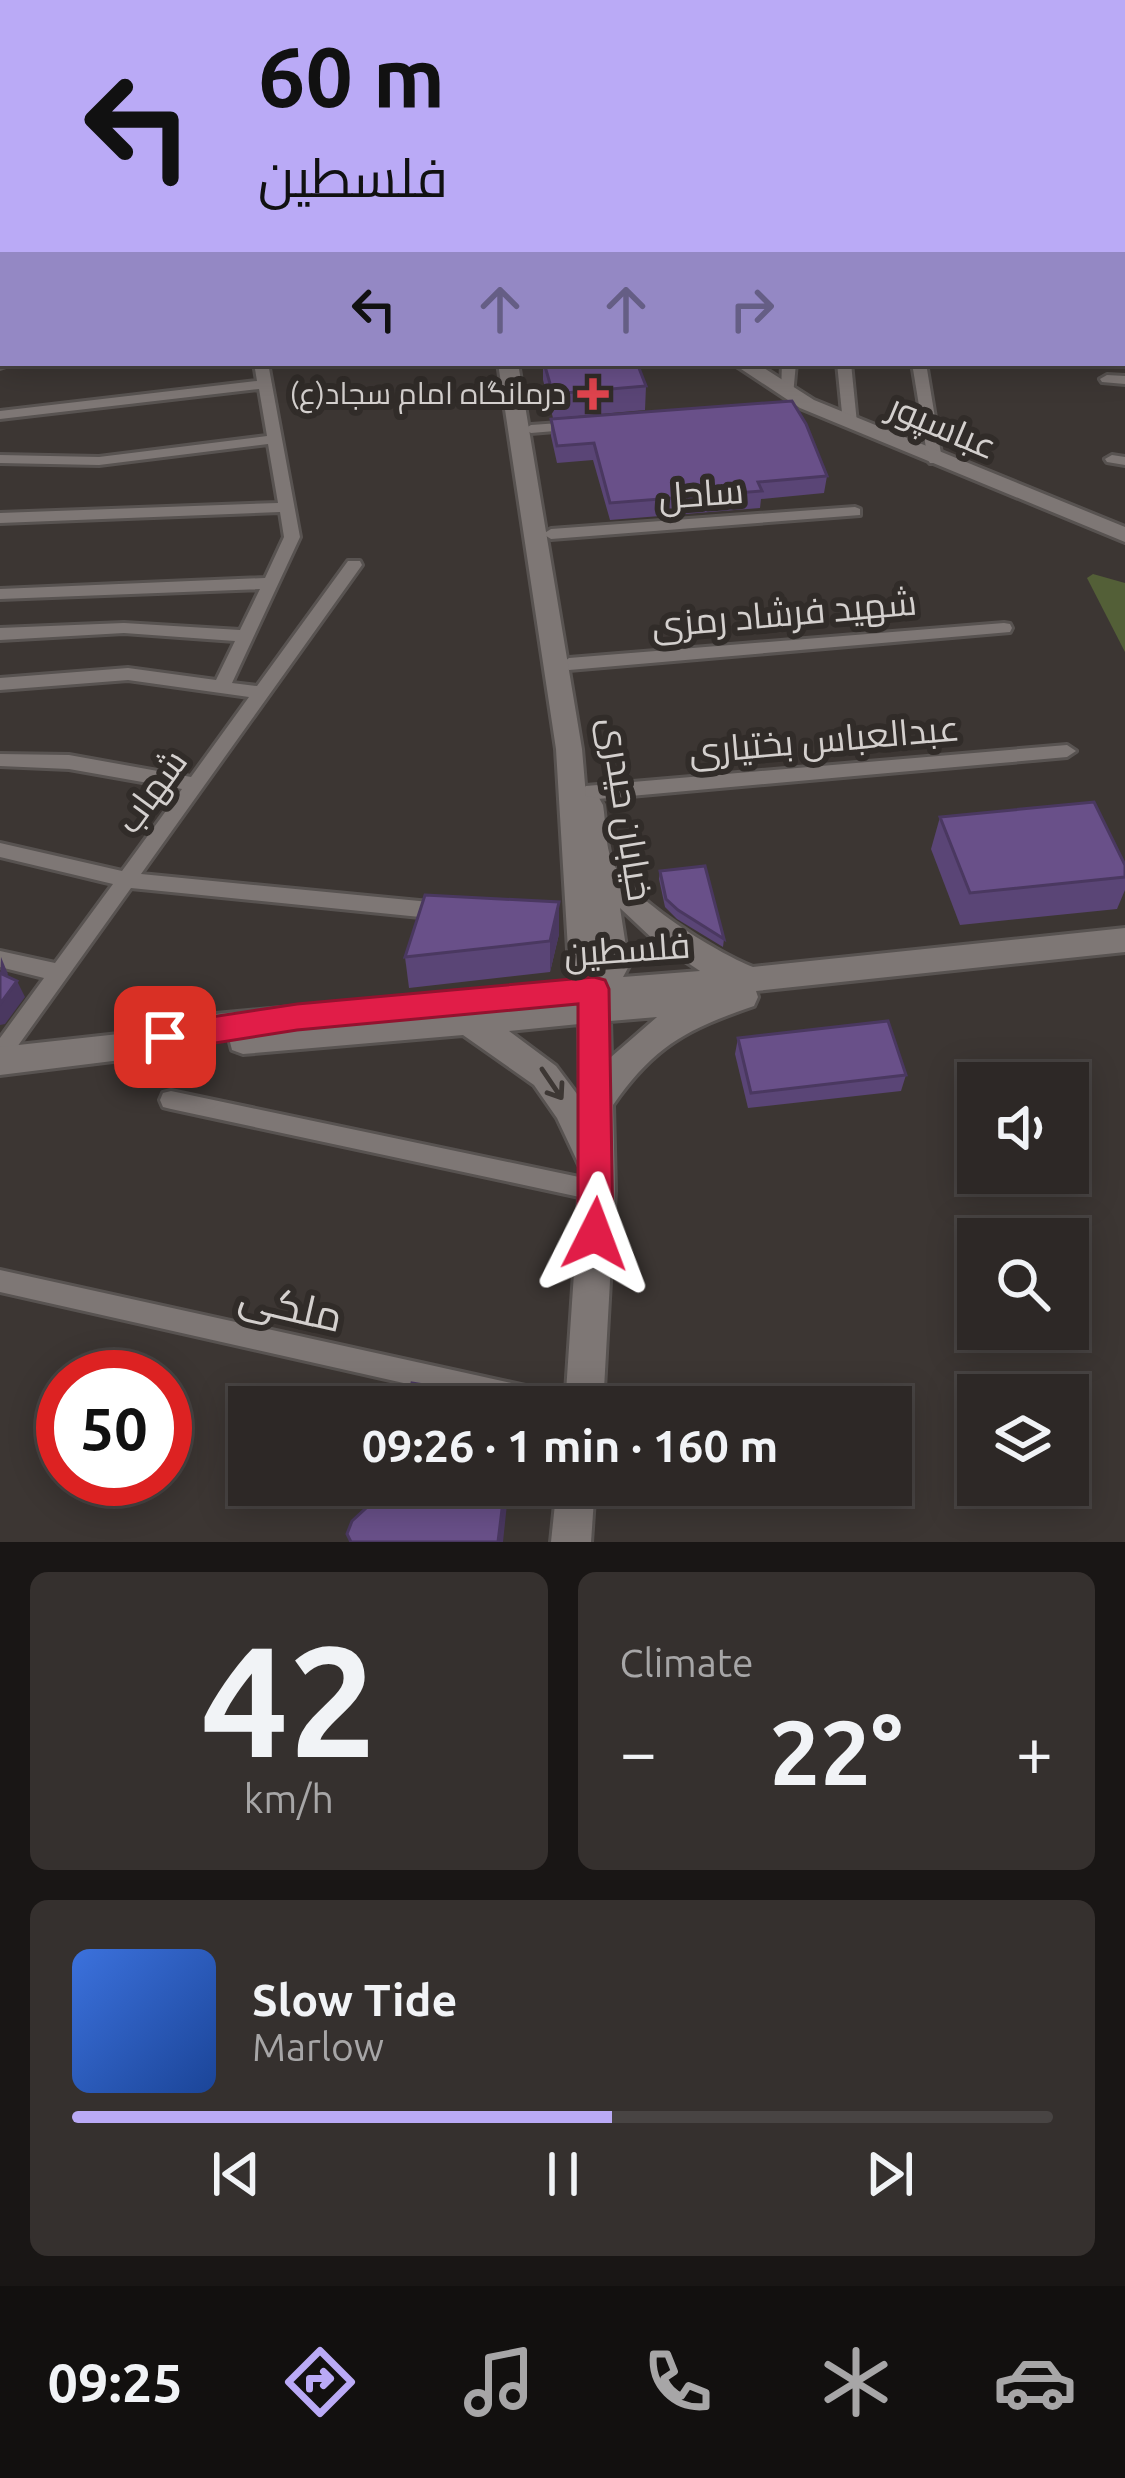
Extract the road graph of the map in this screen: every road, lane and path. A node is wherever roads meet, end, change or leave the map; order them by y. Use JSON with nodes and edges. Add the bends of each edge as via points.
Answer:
{"nodes":[{"id":1,"x":262,"y":366,"type":"edge"},
{"id":2,"x":508,"y":366,"type":"edge"},
{"id":3,"x":519,"y":366,"type":"edge"},
{"id":4,"x":746,"y":366,"type":"edge"},
{"id":5,"x":789,"y":366,"type":"edge"},
{"id":6,"x":844,"y":366,"type":"edge"},
{"id":7,"x":919,"y":366,"type":"edge"},
{"id":8,"x":1106,"y":379,"type":"dead end"},
{"id":9,"x":1125,"y":380,"type":"edge"},
{"id":10,"x":265,"y":384,"type":"junction"},
{"id":11,"x":790,"y":402,"type":"junction"},
{"id":12,"x":0,"y":415,"type":"edge"},
{"id":13,"x":850,"y":423,"type":"junction"},
{"id":14,"x":597,"y":424,"type":"edge"},
{"id":15,"x":531,"y":429,"type":"junction"},
{"id":16,"x":275,"y":439,"type":"junction"},
{"id":17,"x":0,"y":460,"type":"edge"},
{"id":18,"x":935,"y":460,"type":"junction"},
{"id":19,"x":287,"y":507,"type":"junction"},
{"id":20,"x":855,"y":512,"type":"dead end"},
{"id":21,"x":0,"y":518,"type":"edge"},
{"id":22,"x":551,"y":534,"type":"junction"},
{"id":23,"x":1125,"y":535,"type":"edge"},
{"id":24,"x":354,"y":565,"type":"dead end"},
{"id":25,"x":270,"y":584,"type":"junction"},
{"id":26,"x":0,"y":593,"type":"edge"},
{"id":27,"x":1004,"y":628,"type":"dead end"},
{"id":28,"x":0,"y":634,"type":"edge"},
{"id":29,"x":246,"y":635,"type":"junction"},
{"id":30,"x":569,"y":664,"type":"junction"},
{"id":31,"x":0,"y":685,"type":"edge"},
{"id":32,"x":221,"y":687,"type":"junction"},
{"id":33,"x":263,"y":693,"type":"junction"},
{"id":34,"x":1067,"y":751,"type":"dead end"},
{"id":35,"x":0,"y":760,"type":"edge"},
{"id":36,"x":196,"y":785,"type":"junction"},
{"id":37,"x":586,"y":793,"type":"junction"},
{"id":38,"x":0,"y":850,"type":"edge"},
{"id":39,"x":601,"y":869,"type":"junction"},
{"id":40,"x":127,"y":880,"type":"junction"},
{"id":41,"x":454,"y":912,"type":"edge"},
{"id":42,"x":1125,"y":940,"type":"edge"},
{"id":43,"x":1125,"y":956,"type":"edge"},
{"id":44,"x":0,"y":959,"type":"edge"},
{"id":45,"x":60,"y":973,"type":"junction"},
{"id":46,"x":748,"y":988,"type":"junction"},
{"id":47,"x":594,"y":1000,"type":"junction"},
{"id":48,"x":469,"y":1022,"type":"junction"},
{"id":49,"x":137,"y":1045,"type":"junction"},
{"id":50,"x":0,"y":1058,"type":"edge"},
{"id":51,"x":171,"y":1100,"type":"dead end"},
{"id":52,"x":596,"y":1102,"type":"junction"},
{"id":53,"x":598,"y":1185,"type":"junction"},
{"id":54,"x":0,"y":1281,"type":"edge"},
{"id":55,"x":472,"y":1386,"type":"edge"},
{"id":56,"x":585,"y":1386,"type":"edge"},
{"id":57,"x":574,"y":1506,"type":"edge"},
{"id":58,"x":571,"y":1542,"type":"edge"}],
"edges":[{"from":1,"to":10,"type":"street"},
{"from":2,"to":47,"type":"street","name":"خیابان حیدری","via":[[569,749],[571,923]]},
{"from":3,"to":15,"type":"street","name":"خیابان حیدری"},
{"from":4,"to":11,"type":"street","name":"عباسپور"},
{"from":5,"to":11,"type":"street"},
{"from":6,"to":13,"type":"street"},
{"from":7,"to":18,"type":"street"},
{"from":8,"to":9,"type":"street"},
{"from":10,"to":12,"type":"street"},
{"from":10,"to":16,"type":"street"},
{"from":11,"to":13,"type":"street","name":"عباسپور"},
{"from":13,"to":18,"type":"street","name":"عباسپور"},
{"from":14,"to":15,"type":"street"},
{"from":15,"to":22,"type":"street","name":"خیابان حیدری"},
{"from":16,"to":17,"type":"street","via":[[99,461]]},
{"from":16,"to":19,"type":"street"},
{"from":18,"to":23,"type":"street","name":"عباسپور"},
{"from":19,"to":21,"type":"street"},
{"from":19,"to":25,"type":"street","via":[[292,537]]},
{"from":20,"to":22,"type":"street","name":"ساحل"},
{"from":22,"to":30,"type":"street","name":"خیابان حیدری"},
{"from":24,"to":33,"type":"street","name":"شهاب"},
{"from":25,"to":26,"type":"street"},
{"from":25,"to":29,"type":"street"},
{"from":27,"to":30,"type":"street","name":"شهید فرشاد رمزی"},
{"from":28,"to":29,"type":"street","via":[[124,628]]},
{"from":29,"to":32,"type":"street"},
{"from":30,"to":37,"type":"street","name":"خیابان حیدری"},
{"from":31,"to":32,"type":"street","via":[[128,674]]},
{"from":32,"to":33,"type":"street"},
{"from":33,"to":36,"type":"street","name":"شهاب"},
{"from":34,"to":37,"type":"street","name":"عبدالعباس بختیاری"},
{"from":35,"to":36,"type":"street","via":[[69,762]]},
{"from":36,"to":40,"type":"street","name":"شهاب"},
{"from":37,"to":39,"type":"street","name":"خیابان حیدری"},
{"from":38,"to":40,"type":"street"},
{"from":39,"to":46,"type":"street","via":[[671,940]]},
{"from":39,"to":47,"type":"street","name":"خیابان حیدری","via":[[614,966]]},
{"from":40,"to":41,"type":"street"},
{"from":40,"to":45,"type":"street","name":"شهاب"},
{"from":42,"to":46,"type":"street","name":"فلسطین"},
{"from":43,"to":46,"type":"street","name":"فلسطین"},
{"from":44,"to":45,"type":"street"},
{"from":45,"to":50,"type":"street","name":"شهاب"},
{"from":46,"to":47,"type":"street","name":"فلسطین"},
{"from":46,"to":52,"type":"street","via":[[645,1039]]},
{"from":47,"to":48,"type":"street","name":"فلسطین"},
{"from":47,"to":49,"type":"street","name":"فلسطین","via":[[194,1029]]},
{"from":47,"to":52,"type":"street"},
{"from":48,"to":49,"type":"street","name":"فلسطین"},
{"from":48,"to":53,"type":"street","one_way":true,"via":[[546,1072],[577,1124]]},
{"from":49,"to":50,"type":"street","name":"فلسطین"},
{"from":51,"to":53,"type":"street"},
{"from":52,"to":53,"type":"street"},
{"from":53,"to":56,"type":"street"},
{"from":54,"to":55,"type":"street","name":"ملکی"},
{"from":57,"to":58,"type":"street"}]}
